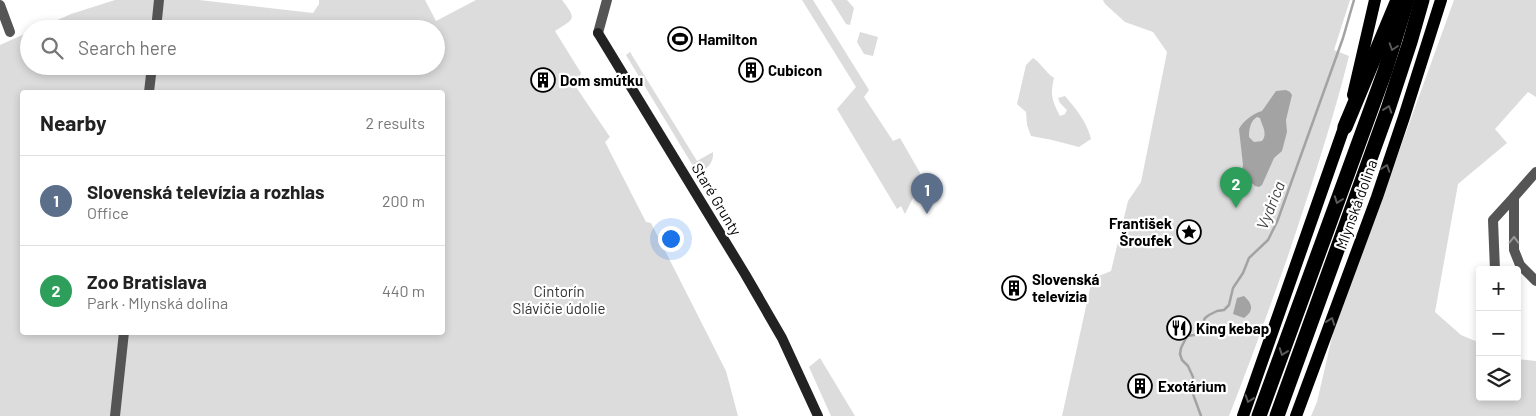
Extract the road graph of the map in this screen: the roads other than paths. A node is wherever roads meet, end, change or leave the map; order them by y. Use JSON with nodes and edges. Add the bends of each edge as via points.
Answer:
{"nodes":[{"id":1,"x":159,"y":0,"type":"edge"},
{"id":2,"x":607,"y":0,"type":"edge"},
{"id":3,"x":1375,"y":0,"type":"edge"},
{"id":4,"x":1398,"y":0,"type":"edge"},
{"id":5,"x":1407,"y":0,"type":"edge"},
{"id":6,"x":1422,"y":0,"type":"edge"},
{"id":7,"x":1441,"y":0,"type":"edge"},
{"id":8,"x":0,"y":5,"type":"edge"},
{"id":9,"x":157,"y":20,"type":"edge"},
{"id":10,"x":10,"y":32,"type":"dead end"},
{"id":11,"x":151,"y":75,"type":"edge"},
{"id":12,"x":149,"y":90,"type":"edge"},
{"id":13,"x":1345,"y":127,"type":"junction"},
{"id":14,"x":1536,"y":172,"type":"edge"},
{"id":15,"x":1514,"y":196,"type":"junction"},
{"id":16,"x":1495,"y":266,"type":"edge"},
{"id":17,"x":1536,"y":281,"type":"edge"},
{"id":18,"x":124,"y":335,"type":"edge"},
{"id":19,"x":116,"y":416,"type":"edge"},
{"id":20,"x":818,"y":416,"type":"edge"},
{"id":21,"x":1243,"y":416,"type":"edge"},
{"id":22,"x":1259,"y":416,"type":"edge"},
{"id":23,"x":1276,"y":416,"type":"edge"},
{"id":24,"x":1296,"y":416,"type":"edge"}],
"edges":[{"from":1,"to":9,"type":"street"},
{"from":2,"to":20,"type":"street","name":"Staré Grunty","via":[[598,33],[782,338]]},
{"from":3,"to":13,"type":"main road"},
{"from":4,"to":13,"type":"highway"},
{"from":5,"to":22,"type":"highway","one_way":true,"via":[[1385,71]]},
{"from":23,"to":6,"type":"highway","one_way":true,"via":[[1384,118]]},
{"from":24,"to":7,"type":"main road","name":"Mlynská dolina","one_way":true,"via":[[1377,197]]},
{"from":8,"to":10,"type":"street"},
{"from":11,"to":12,"type":"street"},
{"from":13,"to":21,"type":"main road","one_way":true},
{"from":14,"to":15,"type":"street"},
{"from":15,"to":16,"type":"street","via":[[1493,220]]},
{"from":17,"to":15,"type":"street","one_way":true,"via":[[1520,265],[1514,250]]},
{"from":18,"to":19,"type":"street"}]}
